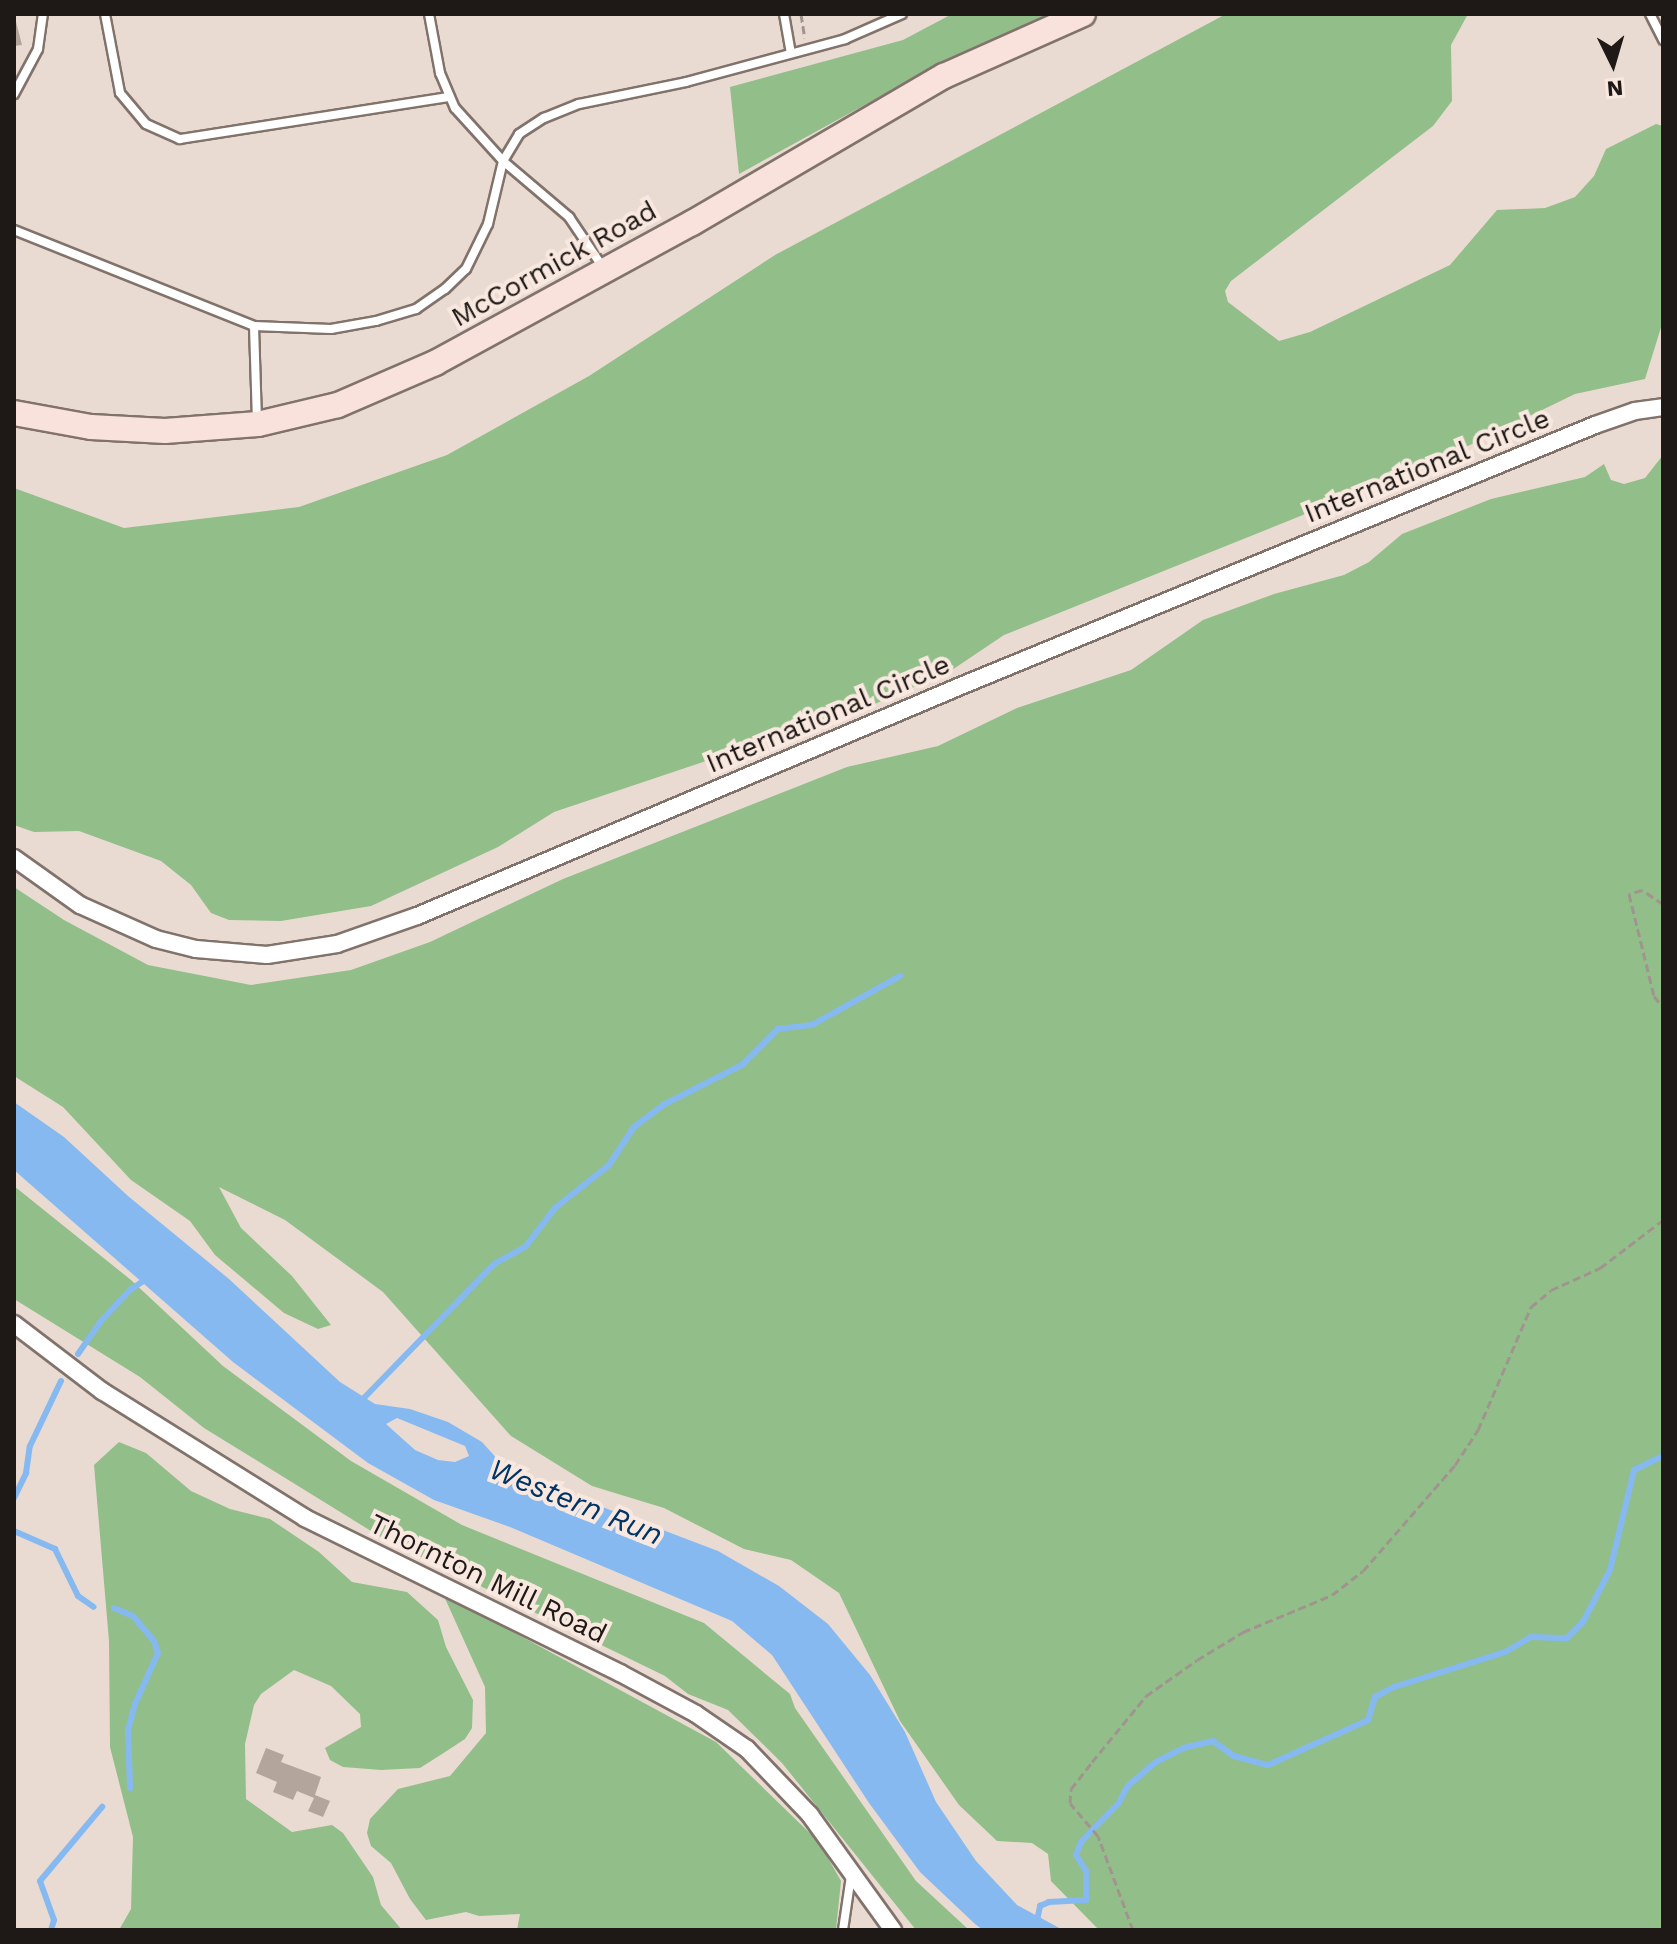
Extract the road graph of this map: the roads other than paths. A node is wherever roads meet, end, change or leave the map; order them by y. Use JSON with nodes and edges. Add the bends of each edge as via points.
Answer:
{"nodes":[{"id":1,"x":43,"y":14,"type":"edge"},
{"id":2,"x":105,"y":14,"type":"edge"},
{"id":3,"x":429,"y":14,"type":"edge"},
{"id":4,"x":784,"y":14,"type":"edge"},
{"id":5,"x":902,"y":14,"type":"edge"},
{"id":6,"x":1083,"y":14,"type":"edge"},
{"id":7,"x":1650,"y":14,"type":"edge"},
{"id":8,"x":1663,"y":40,"type":"edge"},
{"id":9,"x":791,"y":52,"type":"junction"},
{"id":10,"x":14,"y":94,"type":"edge"},
{"id":11,"x":448,"y":97,"type":"junction"},
{"id":12,"x":503,"y":161,"type":"junction"},
{"id":13,"x":14,"y":230,"type":"edge"},
{"id":14,"x":605,"y":270,"type":"junction"},
{"id":15,"x":254,"y":326,"type":"junction"},
{"id":16,"x":1663,"y":407,"type":"edge"},
{"id":17,"x":14,"y":413,"type":"edge"},
{"id":18,"x":258,"y":424,"type":"junction"},
{"id":19,"x":14,"y":858,"type":"edge"},
{"id":20,"x":14,"y":1324,"type":"edge"},
{"id":21,"x":852,"y":1871,"type":"junction"},
{"id":22,"x":843,"y":1930,"type":"edge"},
{"id":23,"x":893,"y":1930,"type":"edge"}],
"edges":[{"from":1,"to":10,"type":"lane","via":[[38,49]]},
{"from":2,"to":11,"type":"lane","via":[[120,93],[146,124],[180,139]]},
{"from":3,"to":11,"type":"lane"},
{"from":4,"to":9,"type":"lane"},
{"from":5,"to":9,"type":"lane","via":[[845,39]]},
{"from":6,"to":14,"type":"main road","name":"McCormick Road","via":[[944,76]]},
{"from":7,"to":8,"type":"lane"},
{"from":9,"to":12,"type":"lane","via":[[686,82],[579,104],[519,134]]},
{"from":11,"to":12,"type":"lane"},
{"from":12,"to":14,"type":"lane","via":[[569,217]]},
{"from":12,"to":15,"type":"lane","via":[[479,249],[445,289],[416,309],[331,329]]},
{"from":13,"to":15,"type":"lane"},
{"from":14,"to":18,"type":"main road","name":"McCormick Road","via":[[385,387],[338,405]]},
{"from":15,"to":18,"type":"lane"},
{"from":16,"to":19,"type":"street","name":"International Circle","via":[[1595,425],[417,916],[337,944],[267,955],[196,949],[156,939],[80,905]]},
{"from":17,"to":18,"type":"main road","name":"McCormick Road","via":[[119,429]]},
{"from":20,"to":21,"type":"street","name":"Thornton Mill Road","via":[[102,1391],[305,1518],[696,1714],[747,1749],[780,1781]]},
{"from":21,"to":22,"type":"lane"},
{"from":21,"to":23,"type":"street","name":"Thornton Mill Road"}]}
